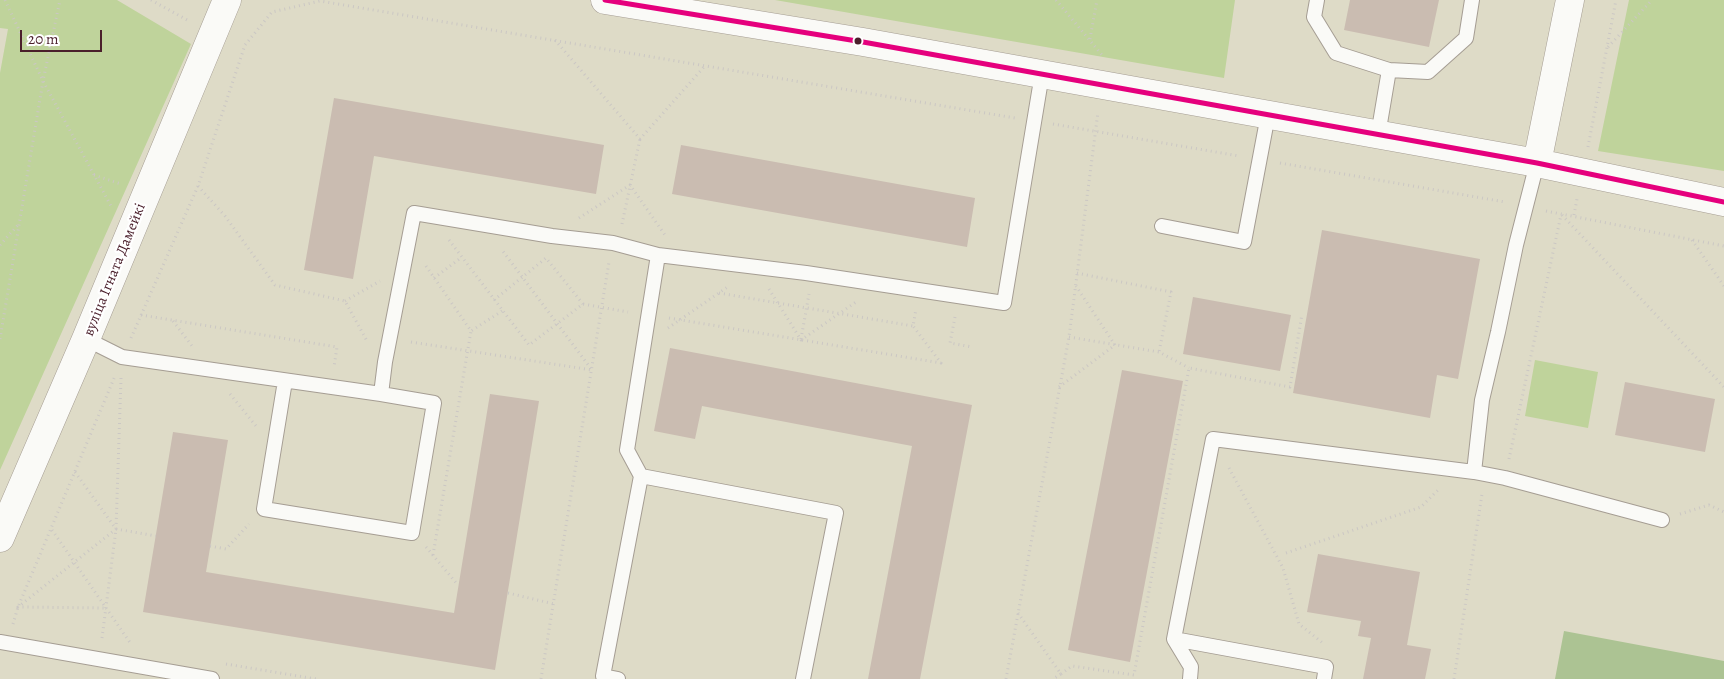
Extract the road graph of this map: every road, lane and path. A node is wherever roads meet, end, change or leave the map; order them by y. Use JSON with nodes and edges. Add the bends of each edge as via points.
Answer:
{"nodes":[{"id":1,"x":5,"y":0,"type":"edge"},
{"id":2,"x":60,"y":0,"type":"edge"},
{"id":3,"x":227,"y":0,"type":"edge"},
{"id":4,"x":604,"y":0,"type":"edge"},
{"id":5,"x":1056,"y":0,"type":"edge"},
{"id":6,"x":1097,"y":0,"type":"edge"},
{"id":7,"x":1317,"y":0,"type":"edge"},
{"id":8,"x":1472,"y":0,"type":"edge"},
{"id":9,"x":1570,"y":0,"type":"edge"},
{"id":10,"x":1616,"y":0,"type":"edge"},
{"id":11,"x":1652,"y":0,"type":"edge"},
{"id":12,"x":320,"y":1,"type":"edge"},
{"id":13,"x":555,"y":40,"type":"junction"},
{"id":14,"x":1090,"y":40,"type":"junction"},
{"id":15,"x":1607,"y":48,"type":"junction"},
{"id":16,"x":1106,"y":60,"type":"dead end"},
{"id":17,"x":704,"y":66,"type":"junction"},
{"id":18,"x":1389,"y":70,"type":"junction"},
{"id":19,"x":1042,"y":74,"type":"junction"},
{"id":20,"x":43,"y":82,"type":"junction"},
{"id":21,"x":1268,"y":115,"type":"junction"},
{"id":22,"x":1034,"y":121,"type":"junction"},
{"id":23,"x":1094,"y":131,"type":"junction"},
{"id":24,"x":1378,"y":135,"type":"junction"},
{"id":25,"x":640,"y":139,"type":"junction"},
{"id":26,"x":1260,"y":160,"type":"junction"},
{"id":27,"x":1537,"y":163,"type":"junction"},
{"id":28,"x":1583,"y":173,"type":"junction"},
{"id":29,"x":630,"y":185,"type":"junction"},
{"id":30,"x":198,"y":186,"type":"junction"},
{"id":31,"x":1724,"y":202,"type":"edge"},
{"id":32,"x":1526,"y":205,"type":"junction"},
{"id":33,"x":1561,"y":215,"type":"junction"},
{"id":34,"x":430,"y":216,"type":"junction"},
{"id":35,"x":1574,"y":216,"type":"junction"},
{"id":36,"x":482,"y":224,"type":"junction"},
{"id":37,"x":19,"y":225,"type":"junction"},
{"id":38,"x":1162,"y":226,"type":"dead end"},
{"id":39,"x":552,"y":236,"type":"junction"},
{"id":40,"x":128,"y":238,"type":"junction"},
{"id":41,"x":667,"y":238,"type":"dead end"},
{"id":42,"x":1692,"y":240,"type":"junction"},
{"id":43,"x":408,"y":241,"type":"junction"},
{"id":44,"x":612,"y":243,"type":"junction"},
{"id":45,"x":0,"y":245,"type":"edge"},
{"id":46,"x":1724,"y":246,"type":"edge"},
{"id":47,"x":658,"y":255,"type":"junction"},
{"id":48,"x":462,"y":257,"type":"junction"},
{"id":49,"x":755,"y":267,"type":"junction"},
{"id":50,"x":1077,"y":273,"type":"junction"},
{"id":51,"x":813,"y":274,"type":"junction"},
{"id":52,"x":387,"y":277,"type":"dead end"},
{"id":53,"x":522,"y":277,"type":"junction"},
{"id":54,"x":434,"y":278,"type":"junction"},
{"id":55,"x":882,"y":285,"type":"junction"},
{"id":56,"x":1075,"y":285,"type":"junction"},
{"id":57,"x":1724,"y":286,"type":"edge"},
{"id":58,"x":920,"y":291,"type":"junction"},
{"id":59,"x":718,"y":293,"type":"junction"},
{"id":60,"x":959,"y":296,"type":"junction"},
{"id":61,"x":494,"y":300,"type":"junction"},
{"id":62,"x":346,"y":301,"type":"junction"},
{"id":63,"x":778,"y":303,"type":"junction"},
{"id":64,"x":583,"y":304,"type":"junction"},
{"id":65,"x":602,"y":307,"type":"junction"},
{"id":66,"x":807,"y":308,"type":"junction"},
{"id":67,"x":502,"y":310,"type":"junction"},
{"id":68,"x":840,"y":313,"type":"junction"},
{"id":69,"x":141,"y":315,"type":"junction"},
{"id":70,"x":648,"y":315,"type":"junction"},
{"id":71,"x":680,"y":320,"type":"junction"},
{"id":72,"x":557,"y":324,"type":"junction"},
{"id":73,"x":913,"y":326,"type":"junction"},
{"id":74,"x":471,"y":332,"type":"junction"},
{"id":75,"x":1069,"y":337,"type":"junction"},
{"id":76,"x":390,"y":338,"type":"junction"},
{"id":77,"x":0,"y":339,"type":"edge"},
{"id":78,"x":86,"y":339,"type":"junction"},
{"id":79,"x":801,"y":340,"type":"junction"},
{"id":80,"x":1115,"y":345,"type":"junction"},
{"id":81,"x":643,"y":346,"type":"junction"},
{"id":82,"x":972,"y":347,"type":"dead end"},
{"id":83,"x":468,"y":351,"type":"junction"},
{"id":84,"x":1159,"y":352,"type":"junction"},
{"id":85,"x":122,"y":357,"type":"junction"},
{"id":86,"x":385,"y":362,"type":"junction"},
{"id":87,"x":1189,"y":368,"type":"dead end"},
{"id":88,"x":592,"y":370,"type":"junction"},
{"id":89,"x":285,"y":381,"type":"junction"},
{"id":90,"x":331,"y":387,"type":"junction"},
{"id":91,"x":1059,"y":387,"type":"junction"},
{"id":92,"x":1724,"y":387,"type":"edge"},
{"id":93,"x":382,"y":394,"type":"junction"},
{"id":94,"x":1213,"y":439,"type":"junction"},
{"id":95,"x":1458,"y":470,"type":"junction"},
{"id":96,"x":74,"y":472,"type":"junction"},
{"id":97,"x":1480,"y":473,"type":"junction"},
{"id":98,"x":641,"y":476,"type":"junction"},
{"id":99,"x":1505,"y":478,"type":"junction"},
{"id":100,"x":264,"y":509,"type":"junction"},
{"id":101,"x":1724,"y":512,"type":"edge"},
{"id":102,"x":1662,"y":520,"type":"joint"},
{"id":103,"x":52,"y":529,"type":"junction"},
{"id":104,"x":116,"y":529,"type":"junction"},
{"id":105,"x":412,"y":533,"type":"junction"},
{"id":106,"x":156,"y":536,"type":"dead end"},
{"id":107,"x":0,"y":538,"type":"edge"},
{"id":108,"x":210,"y":546,"type":"dead end"},
{"id":109,"x":1286,"y":553,"type":"dead end"},
{"id":110,"x":433,"y":555,"type":"junction"},
{"id":111,"x":74,"y":562,"type":"junction"},
{"id":112,"x":458,"y":585,"type":"dead end"},
{"id":113,"x":508,"y":593,"type":"dead end"},
{"id":114,"x":554,"y":604,"type":"junction"},
{"id":115,"x":18,"y":607,"type":"junction"},
{"id":116,"x":106,"y":608,"type":"junction"},
{"id":117,"x":1018,"y":613,"type":"junction"},
{"id":118,"x":1174,"y":638,"type":"junction"},
{"id":119,"x":3,"y":643,"type":"edge"},
{"id":120,"x":1330,"y":648,"type":"dead end"},
{"id":121,"x":99,"y":659,"type":"junction"},
{"id":122,"x":145,"y":667,"type":"junction"},
{"id":123,"x":185,"y":677,"type":"edge"},
{"id":124,"x":212,"y":679,"type":"edge"},
{"id":125,"x":541,"y":679,"type":"edge"},
{"id":126,"x":618,"y":679,"type":"edge"},
{"id":127,"x":803,"y":679,"type":"edge"},
{"id":128,"x":1006,"y":679,"type":"edge"},
{"id":129,"x":1053,"y":679,"type":"edge"},
{"id":130,"x":1190,"y":679,"type":"edge"},
{"id":131,"x":1324,"y":679,"type":"edge"},
{"id":132,"x":1454,"y":679,"type":"edge"}],
"edges":[{"from":1,"to":20,"type":"path"},
{"from":2,"to":20,"type":"path"},
{"from":3,"to":40,"type":"street","name":"вуліца Ігната Дамейкі"},
{"from":4,"to":19,"type":"street"},
{"from":5,"to":14,"type":"path"},
{"from":6,"to":14,"type":"path"},
{"from":7,"to":18,"type":"lane","via":[[1314,18],[1336,53]]},
{"from":8,"to":18,"type":"lane","via":[[1466,38],[1428,72]]},
{"from":9,"to":27,"type":"street"},
{"from":10,"to":15,"type":"path"},
{"from":11,"to":15,"type":"path"},
{"from":12,"to":13,"type":"path"},
{"from":12,"to":30,"type":"path","via":[[272,12],[245,44]]},
{"from":13,"to":17,"type":"path"},
{"from":13,"to":25,"type":"path"},
{"from":14,"to":16,"type":"path"},
{"from":15,"to":28,"type":"path"},
{"from":17,"to":22,"type":"path"},
{"from":17,"to":25,"type":"path"},
{"from":18,"to":24,"type":"lane"},
{"from":19,"to":21,"type":"street"},
{"from":19,"to":22,"type":"lane"},
{"from":20,"to":37,"type":"path"},
{"from":20,"to":40,"type":"path"},
{"from":21,"to":24,"type":"street"},
{"from":21,"to":26,"type":"lane"},
{"from":22,"to":23,"type":"path"},
{"from":22,"to":60,"type":"lane","via":[[1004,303]]},
{"from":23,"to":26,"type":"path"},
{"from":23,"to":50,"type":"path"},
{"from":24,"to":27,"type":"street"},
{"from":25,"to":29,"type":"path"},
{"from":26,"to":32,"type":"path"},
{"from":26,"to":38,"type":"lane","via":[[1244,242]]},
{"from":27,"to":28,"type":"street"},
{"from":27,"to":32,"type":"lane"},
{"from":28,"to":31,"type":"street"},
{"from":28,"to":35,"type":"path"},
{"from":29,"to":39,"type":"path"},
{"from":29,"to":41,"type":"path"},
{"from":29,"to":44,"type":"path","via":[[620,232]]},
{"from":30,"to":62,"type":"path","via":[[225,216],[275,285]]},
{"from":30,"to":69,"type":"path"},
{"from":32,"to":33,"type":"path"},
{"from":32,"to":97,"type":"lane","via":[[1482,400]]},
{"from":33,"to":35,"type":"path"},
{"from":33,"to":92,"type":"path"},
{"from":33,"to":99,"type":"path"},
{"from":34,"to":36,"type":"lane"},
{"from":34,"to":43,"type":"lane","via":[[414,213]]},
{"from":34,"to":48,"type":"path"},
{"from":35,"to":42,"type":"path"},
{"from":36,"to":39,"type":"lane"},
{"from":36,"to":53,"type":"path"},
{"from":37,"to":45,"type":"path"},
{"from":37,"to":77,"type":"path"},
{"from":39,"to":44,"type":"lane"},
{"from":40,"to":78,"type":"street","name":"вуліца Ігната Дамейкі"},
{"from":42,"to":46,"type":"path"},
{"from":42,"to":57,"type":"path"},
{"from":43,"to":54,"type":"path"},
{"from":43,"to":76,"type":"lane"},
{"from":44,"to":47,"type":"lane"},
{"from":44,"to":65,"type":"path"},
{"from":47,"to":49,"type":"lane"},
{"from":47,"to":70,"type":"lane"},
{"from":48,"to":54,"type":"path"},
{"from":48,"to":61,"type":"path"},
{"from":49,"to":51,"type":"lane"},
{"from":49,"to":59,"type":"path"},
{"from":49,"to":63,"type":"path"},
{"from":50,"to":56,"type":"path"},
{"from":50,"to":84,"type":"path","via":[[1171,292]]},
{"from":51,"to":55,"type":"lane"},
{"from":51,"to":66,"type":"path"},
{"from":52,"to":62,"type":"path"},
{"from":53,"to":61,"type":"path"},
{"from":53,"to":64,"type":"path","via":[[546,258]]},
{"from":53,"to":72,"type":"path"},
{"from":54,"to":74,"type":"path"},
{"from":55,"to":58,"type":"lane"},
{"from":55,"to":68,"type":"path"},
{"from":56,"to":75,"type":"path"},
{"from":56,"to":80,"type":"path"},
{"from":58,"to":60,"type":"lane"},
{"from":58,"to":73,"type":"path"},
{"from":59,"to":63,"type":"path"},
{"from":59,"to":71,"type":"path"},
{"from":60,"to":82,"type":"path","via":[[950,343]]},
{"from":61,"to":67,"type":"path"},
{"from":62,"to":86,"type":"path","via":[[373,353]]},
{"from":63,"to":66,"type":"path"},
{"from":63,"to":79,"type":"path"},
{"from":64,"to":65,"type":"path"},
{"from":64,"to":72,"type":"path"},
{"from":65,"to":70,"type":"path"},
{"from":65,"to":88,"type":"path"},
{"from":66,"to":68,"type":"path"},
{"from":66,"to":79,"type":"path"},
{"from":67,"to":72,"type":"path","via":[[529,345]]},
{"from":67,"to":74,"type":"path"},
{"from":68,"to":73,"type":"path"},
{"from":68,"to":79,"type":"path"},
{"from":69,"to":85,"type":"path"},
{"from":69,"to":90,"type":"path","via":[[337,347]]},
{"from":70,"to":71,"type":"path"},
{"from":70,"to":81,"type":"lane"},
{"from":71,"to":79,"type":"path"},
{"from":71,"to":81,"type":"path"},
{"from":72,"to":88,"type":"path"},
{"from":73,"to":79,"type":"path","via":[[941,363]]},
{"from":74,"to":83,"type":"path"},
{"from":75,"to":80,"type":"path"},
{"from":75,"to":91,"type":"path"},
{"from":76,"to":83,"type":"path"},
{"from":76,"to":86,"type":"lane"},
{"from":78,"to":85,"type":"lane"},
{"from":78,"to":107,"type":"street","name":"вуліца Ігната Дамейкі"},
{"from":80,"to":84,"type":"path"},
{"from":80,"to":91,"type":"path"},
{"from":81,"to":98,"type":"lane","via":[[627,450]]},
{"from":83,"to":88,"type":"path"},
{"from":83,"to":110,"type":"path"},
{"from":84,"to":87,"type":"path"},
{"from":85,"to":89,"type":"lane"},
{"from":85,"to":96,"type":"path"},
{"from":85,"to":104,"type":"path"},
{"from":86,"to":93,"type":"lane"},
{"from":88,"to":114,"type":"path"},
{"from":89,"to":90,"type":"lane"},
{"from":89,"to":100,"type":"lane"},
{"from":90,"to":93,"type":"lane"},
{"from":91,"to":117,"type":"path"},
{"from":93,"to":105,"type":"lane","via":[[434,403]]},
{"from":94,"to":95,"type":"lane"},
{"from":94,"to":118,"type":"lane"},
{"from":94,"to":120,"type":"path","via":[[1283,568],[1299,624]]},
{"from":95,"to":97,"type":"lane"},
{"from":95,"to":109,"type":"path","via":[[1421,507]]},
{"from":96,"to":103,"type":"path"},
{"from":96,"to":104,"type":"path"},
{"from":97,"to":99,"type":"lane"},
{"from":97,"to":132,"type":"path"},
{"from":98,"to":126,"type":"lane","via":[[604,676]]},
{"from":98,"to":127,"type":"lane","via":[[836,513]]},
{"from":99,"to":102,"type":"lane"},
{"from":100,"to":105,"type":"lane"},
{"from":100,"to":108,"type":"path","via":[[226,549]]},
{"from":101,"to":102,"type":"path","via":[[1709,505]]},
{"from":103,"to":111,"type":"path"},
{"from":103,"to":115,"type":"path"},
{"from":104,"to":106,"type":"path"},
{"from":104,"to":111,"type":"path"},
{"from":104,"to":116,"type":"path"},
{"from":105,"to":110,"type":"path"},
{"from":110,"to":112,"type":"path"},
{"from":111,"to":115,"type":"path"},
{"from":111,"to":116,"type":"path"},
{"from":113,"to":114,"type":"path"},
{"from":114,"to":125,"type":"path"},
{"from":115,"to":116,"type":"path"},
{"from":115,"to":119,"type":"path"},
{"from":116,"to":121,"type":"path"},
{"from":116,"to":122,"type":"path"},
{"from":117,"to":128,"type":"path"},
{"from":117,"to":129,"type":"path","via":[[1060,674]]},
{"from":118,"to":130,"type":"lane","via":[[1191,668]]},
{"from":118,"to":131,"type":"lane","via":[[1326,668]]},
{"from":119,"to":121,"type":"lane"},
{"from":121,"to":122,"type":"lane"},
{"from":122,"to":123,"type":"lane"},
{"from":123,"to":124,"type":"lane"}]}
